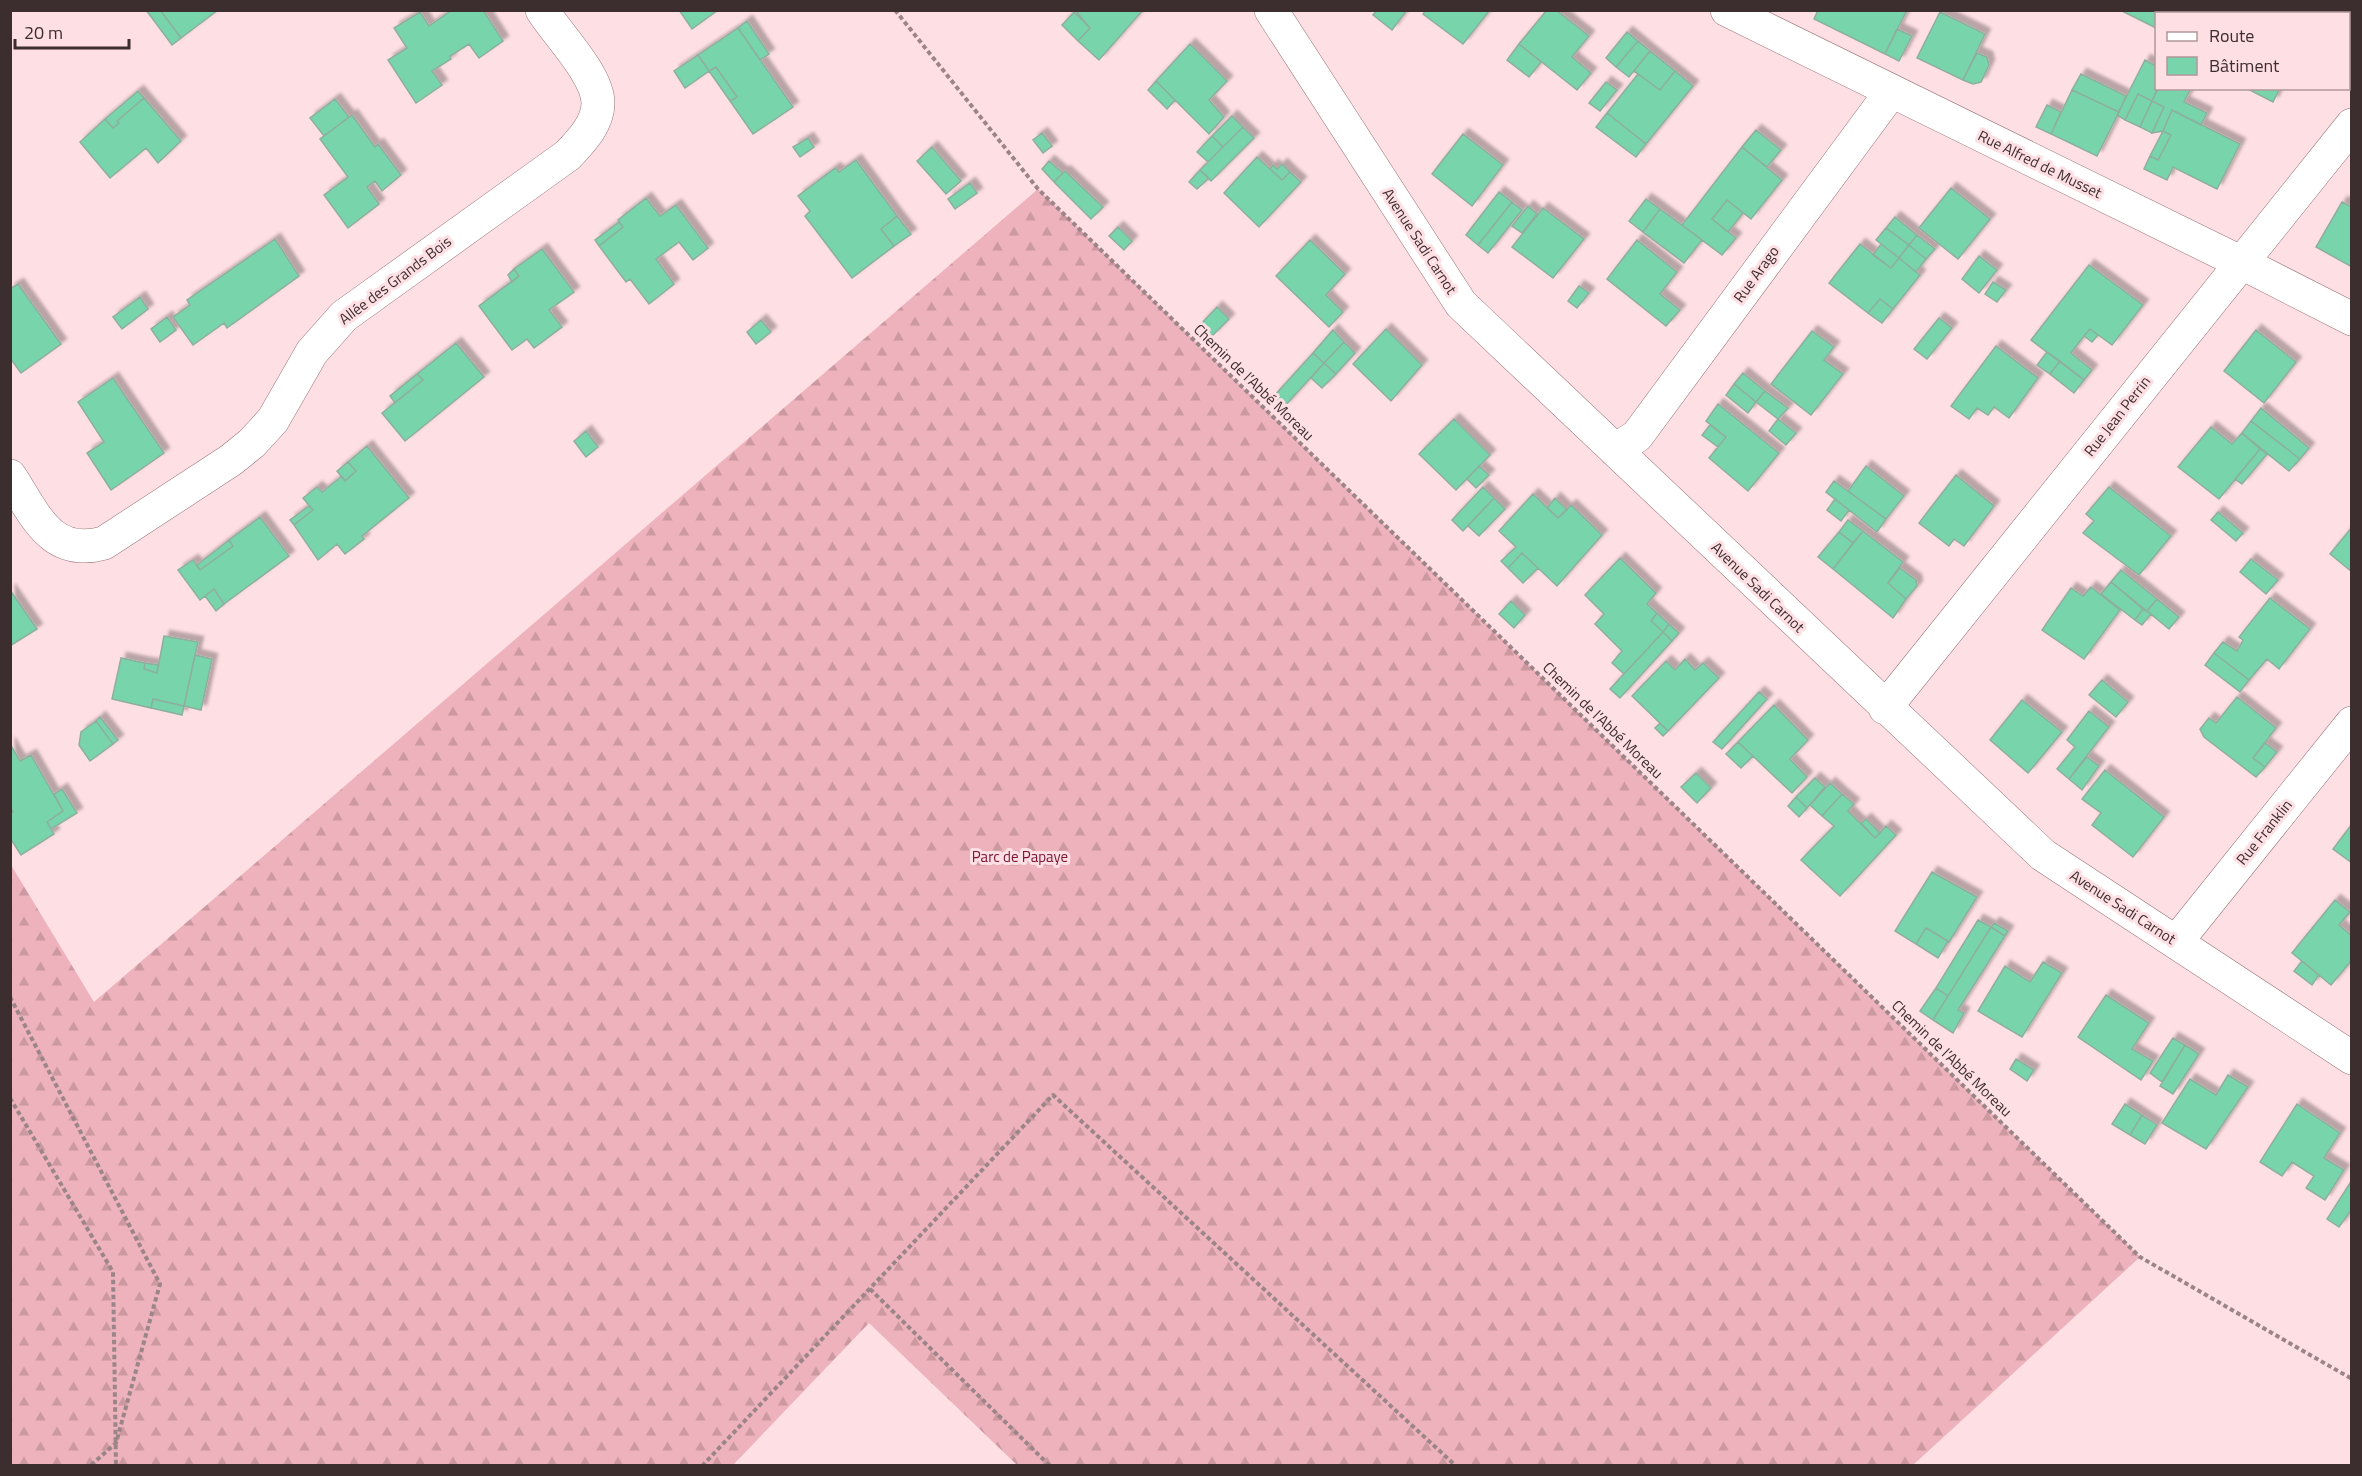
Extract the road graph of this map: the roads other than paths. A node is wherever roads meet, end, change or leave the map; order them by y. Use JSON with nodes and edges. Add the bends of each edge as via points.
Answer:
{"nodes":[{"id":1,"x":542,"y":10,"type":"edge"},
{"id":2,"x":1271,"y":10,"type":"edge"},
{"id":3,"x":1727,"y":10,"type":"edge"},
{"id":4,"x":1891,"y":92,"type":"junction"},
{"id":5,"x":2352,"y":125,"type":"edge"},
{"id":6,"x":2240,"y":262,"type":"junction"},
{"id":7,"x":2352,"y":319,"type":"edge"},
{"id":8,"x":1614,"y":450,"type":"junction"},
{"id":9,"x":10,"y":476,"type":"edge"},
{"id":10,"x":1885,"y":708,"type":"junction"},
{"id":11,"x":2352,"y":723,"type":"edge"},
{"id":12,"x":2177,"y":941,"type":"junction"},
{"id":13,"x":2352,"y":1058,"type":"edge"}],
"edges":[{"from":1,"to":9,"type":"street","name":"Allée des Grands Bois","via":[[591,83],[598,102],[585,137],[568,155],[344,316],[312,352],[273,420],[252,443],[104,543],[89,547],[58,541],[48,533]]},
{"from":2,"to":8,"type":"street","name":"Avenue Sadi Carnot","via":[[1461,304]]},
{"from":3,"to":4,"type":"street","name":"Rue Alfred de Musset"},
{"from":4,"to":6,"type":"street","name":"Rue Alfred de Musset"},
{"from":4,"to":8,"type":"street","name":"Rue Arago","via":[[1637,436]]},
{"from":5,"to":6,"type":"street","name":"Rue Jean Perrin"},
{"from":6,"to":7,"type":"street","name":"Rue Alfred de Musset"},
{"from":6,"to":10,"type":"street","name":"Rue Jean Perrin"},
{"from":8,"to":10,"type":"street","name":"Avenue Sadi Carnot"},
{"from":10,"to":12,"type":"street","name":"Avenue Sadi Carnot","via":[[2043,855]]},
{"from":11,"to":12,"type":"street","name":"Rue Franklin"},
{"from":12,"to":13,"type":"street","name":"Avenue Sadi Carnot"}]}
